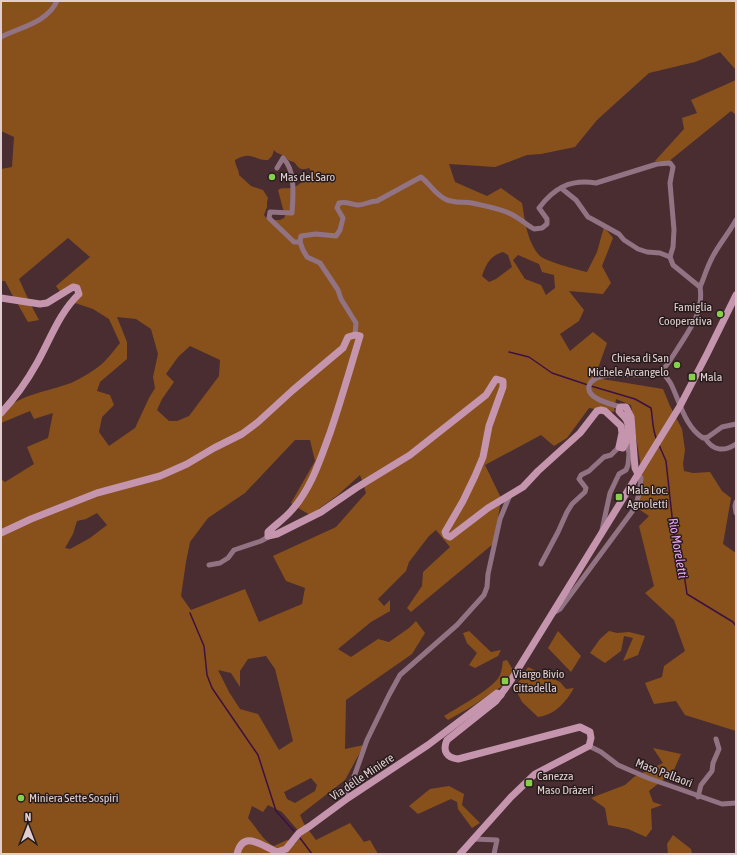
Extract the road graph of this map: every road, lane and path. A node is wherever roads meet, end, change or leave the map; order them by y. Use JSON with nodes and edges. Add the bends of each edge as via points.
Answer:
{"nodes":[{"id":1,"x":57,"y":1,"type":"edge"},
{"id":2,"x":1,"y":37,"type":"edge"},
{"id":3,"x":277,"y":168,"type":"dead end"},
{"id":4,"x":561,"y":188,"type":"junction"},
{"id":5,"x":736,"y":220,"type":"edge"},
{"id":6,"x":300,"y":242,"type":"junction"},
{"id":7,"x":670,"y":257,"type":"junction"},
{"id":8,"x":700,"y":287,"type":"junction"},
{"id":9,"x":736,"y":295,"type":"edge"},
{"id":10,"x":1,"y":298,"type":"edge"},
{"id":11,"x":355,"y":335,"type":"junction"},
{"id":12,"x":662,"y":371,"type":"junction"},
{"id":13,"x":680,"y":406,"type":"junction"},
{"id":14,"x":620,"y":407,"type":"junction"},
{"id":15,"x":1,"y":413,"type":"edge"},
{"id":16,"x":736,"y":424,"type":"edge"},
{"id":17,"x":705,"y":438,"type":"junction"},
{"id":18,"x":627,"y":441,"type":"junction"},
{"id":19,"x":736,"y":444,"type":"edge"},
{"id":20,"x":620,"y":447,"type":"junction"},
{"id":21,"x":638,"y":474,"type":"junction"},
{"id":22,"x":511,"y":494,"type":"junction"},
{"id":23,"x":736,"y":502,"type":"edge"},
{"id":24,"x":736,"y":513,"type":"edge"},
{"id":25,"x":602,"y":531,"type":"junction"},
{"id":26,"x":1,"y":533,"type":"edge"},
{"id":27,"x":270,"y":536,"type":"junction"},
{"id":28,"x":541,"y":564,"type":"dead end"},
{"id":29,"x":209,"y":565,"type":"dead end"},
{"id":30,"x":552,"y":614,"type":"junction"},
{"id":31,"x":501,"y":695,"type":"junction"},
{"id":32,"x":716,"y":739,"type":"dead end"},
{"id":33,"x":589,"y":746,"type":"junction"},
{"id":34,"x":698,"y":797,"type":"junction"},
{"id":35,"x":348,"y":798,"type":"junction"},
{"id":36,"x":736,"y":803,"type":"edge"},
{"id":37,"x":473,"y":839,"type":"junction"},
{"id":38,"x":237,"y":854,"type":"edge"},
{"id":39,"x":460,"y":854,"type":"edge"},
{"id":40,"x":494,"y":854,"type":"edge"}],
"edges":[{"from":1,"to":2,"type":"street","via":[[54,9],[44,17]]},
{"from":3,"to":6,"type":"street","via":[[283,158],[287,162],[294,196],[292,213],[270,212],[269,218],[294,242]]},
{"from":4,"to":6,"type":"street","via":[[555,190],[539,208],[547,219],[547,224],[534,229],[499,209],[446,200],[432,190],[429,183],[421,177],[377,201],[360,205],[339,203],[337,208],[343,218],[336,236],[301,236]]},
{"from":4,"to":7,"type":"street","via":[[576,200],[588,217],[619,234],[638,249]]},
{"from":4,"to":7,"type":"street","via":[[576,182],[596,183],[657,164],[670,163],[673,167],[670,183],[674,230]]},
{"from":5,"to":8,"type":"street","via":[[712,258]]},
{"from":6,"to":11,"type":"street","via":[[308,257],[320,263],[338,290],[356,323]]},
{"from":7,"to":8,"type":"street","via":[[673,265]]},
{"from":8,"to":12,"type":"street","via":[[698,312],[693,324]]},
{"from":9,"to":13,"type":"street"},
{"from":10,"to":15,"type":"street","via":[[47,303],[73,286],[79,294],[72,300],[57,324],[21,388]]},
{"from":11,"to":26,"type":"street","via":[[348,337],[343,348],[242,434],[160,476],[97,493]]},
{"from":11,"to":27,"type":"street","via":[[360,336],[354,360],[318,466],[290,512],[268,532]]},
{"from":12,"to":13,"type":"street"},
{"from":12,"to":14,"type":"street","via":[[649,375],[616,374],[594,379],[589,385],[589,390],[594,397]]},
{"from":13,"to":17,"type":"street","via":[[693,430]]},
{"from":13,"to":21,"type":"street"},
{"from":14,"to":18,"type":"street","via":[[619,411],[626,418],[628,426]]},
{"from":14,"to":21,"type":"street","via":[[626,407],[631,417],[635,468]]},
{"from":16,"to":17,"type":"street","via":[[722,427]]},
{"from":17,"to":19,"type":"street","via":[[713,446],[726,450]]},
{"from":18,"to":20,"type":"street","via":[[623,448]]},
{"from":18,"to":25,"type":"street","via":[[628,465],[610,493]]},
{"from":20,"to":22,"type":"street","via":[[621,426],[605,411],[597,411],[580,433],[523,487]]},
{"from":20,"to":28,"type":"street","via":[[581,475],[579,478],[586,488],[585,492],[567,512]]},
{"from":21,"to":25,"type":"street"},
{"from":21,"to":30,"type":"street","via":[[641,478],[640,489],[634,509],[560,609]]},
{"from":22,"to":27,"type":"street","via":[[450,537],[446,535],[445,532],[463,501],[483,457],[489,426],[504,387],[503,381],[496,379],[486,395],[410,455],[322,512]]},
{"from":22,"to":35,"type":"street","via":[[500,519],[484,595],[457,625],[400,676],[366,740],[347,791]]},
{"from":23,"to":24,"type":"street"},
{"from":25,"to":30,"type":"street"},
{"from":27,"to":29,"type":"street","via":[[234,550],[220,563]]},
{"from":30,"to":31,"type":"street"},
{"from":31,"to":33,"type":"street","via":[[447,740],[447,754],[458,759],[580,727],[590,732]]},
{"from":31,"to":35,"type":"street","name":"Via delle Miniere","via":[[497,693],[428,745]]},
{"from":32,"to":34,"type":"street","name":"Maso Pallaori","via":[[718,749],[712,771],[701,784]]},
{"from":33,"to":34,"type":"street","name":"Maso Pallaori","via":[[618,765]]},
{"from":33,"to":37,"type":"street","via":[[535,774]]},
{"from":34,"to":36,"type":"street","via":[[722,804]]},
{"from":35,"to":38,"type":"street","name":"Via delle Miniere","via":[[299,832],[286,849],[277,852],[250,840],[239,846]]},
{"from":37,"to":39,"type":"street"},
{"from":37,"to":40,"type":"street","via":[[497,840]]}]}
